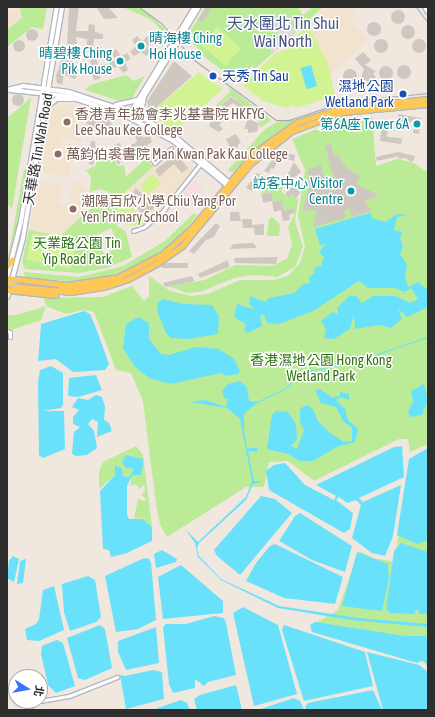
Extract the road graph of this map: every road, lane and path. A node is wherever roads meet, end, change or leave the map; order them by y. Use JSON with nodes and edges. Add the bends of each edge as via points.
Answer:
{"nodes":[{"id":1,"x":57,"y":7,"type":"edge"},
{"id":2,"x":62,"y":7,"type":"edge"},
{"id":3,"x":195,"y":7,"type":"edge"},
{"id":4,"x":199,"y":7,"type":"edge"},
{"id":5,"x":425,"y":7,"type":"edge"},
{"id":6,"x":428,"y":12,"type":"edge"},
{"id":7,"x":150,"y":87,"type":"junction"},
{"id":8,"x":7,"y":90,"type":"edge"},
{"id":9,"x":42,"y":90,"type":"junction"},
{"id":10,"x":48,"y":91,"type":"junction"},
{"id":11,"x":78,"y":99,"type":"junction"},
{"id":12,"x":428,"y":99,"type":"edge"},
{"id":13,"x":138,"y":100,"type":"junction"},
{"id":14,"x":113,"y":104,"type":"junction"},
{"id":15,"x":428,"y":104,"type":"edge"},
{"id":16,"x":45,"y":109,"type":"junction"},
{"id":17,"x":132,"y":112,"type":"junction"},
{"id":18,"x":130,"y":117,"type":"junction"},
{"id":19,"x":145,"y":118,"type":"junction"},
{"id":20,"x":172,"y":148,"type":"dead end"},
{"id":21,"x":152,"y":160,"type":"dead end"},
{"id":22,"x":200,"y":163,"type":"junction"},
{"id":23,"x":228,"y":185,"type":"junction"},
{"id":24,"x":133,"y":231,"type":"dead end"},
{"id":25,"x":12,"y":260,"type":"junction"},
{"id":26,"x":7,"y":266,"type":"edge"},
{"id":27,"x":121,"y":276,"type":"junction"},
{"id":28,"x":7,"y":282,"type":"edge"},
{"id":29,"x":9,"y":283,"type":"edge"},
{"id":30,"x":102,"y":288,"type":"junction"},
{"id":31,"x":84,"y":289,"type":"junction"},
{"id":32,"x":7,"y":297,"type":"edge"},
{"id":33,"x":7,"y":331,"type":"edge"},
{"id":34,"x":10,"y":337,"type":"dead end"},
{"id":35,"x":117,"y":677,"type":"dead end"},
{"id":36,"x":48,"y":699,"type":"edge"}],
"edges":[{"from":1,"to":9,"type":"main road","name":"天華路 Tin Wah Road"},
{"from":2,"to":10,"type":"main road","name":"天華路 Tin Wah Road"},
{"from":3,"to":13,"type":"street"},
{"from":4,"to":7,"type":"street"},
{"from":5,"to":6,"type":"main road"},
{"from":7,"to":17,"type":"street"},
{"from":7,"to":19,"type":"street","via":[[142,107]]},
{"from":8,"to":9,"type":"street","via":[[24,86]]},
{"from":9,"to":10,"type":"street"},
{"from":9,"to":25,"type":"main road","name":"天華路 Tin Wah Road"},
{"from":10,"to":11,"type":"street"},
{"from":10,"to":14,"type":"street"},
{"from":10,"to":16,"type":"main road","name":"天華路 Tin Wah Road"},
{"from":11,"to":16,"type":"main road","via":[[57,99]]},
{"from":11,"to":18,"type":"street"},
{"from":12,"to":23,"type":"main road","via":[[348,106],[310,117],[268,141]]},
{"from":13,"to":14,"type":"street","via":[[128,104]]},
{"from":13,"to":17,"type":"street"},
{"from":14,"to":17,"type":"street"},
{"from":15,"to":23,"type":"main road","via":[[350,111],[312,121],[271,145]]},
{"from":16,"to":29,"type":"main road","name":"天華路 Tin Wah Road","via":[[22,243]]},
{"from":17,"to":18,"type":"street"},
{"from":17,"to":19,"type":"street"},
{"from":18,"to":22,"type":"street","via":[[168,137]]},
{"from":19,"to":23,"type":"street","via":[[181,140]]},
{"from":20,"to":21,"type":"street","via":[[154,164]]},
{"from":22,"to":23,"type":"street"},
{"from":22,"to":24,"type":"street","via":[[162,212],[144,227]]},
{"from":23,"to":27,"type":"main road","via":[[171,248]]},
{"from":23,"to":30,"type":"main road","via":[[174,252],[144,272]]},
{"from":25,"to":26,"type":"main road"},
{"from":25,"to":29,"type":"main road","name":"天華路 Tin Wah Road"},
{"from":27,"to":29,"type":"main road","via":[[67,285]]},
{"from":27,"to":31,"type":"main road"},
{"from":28,"to":29,"type":"main road","bridge":true},
{"from":29,"to":30,"type":"main road","via":[[65,295]]},
{"from":29,"to":31,"type":"main road","via":[[56,292]]},
{"from":29,"to":32,"type":"street"},
{"from":30,"to":31,"type":"main road"},
{"from":33,"to":34,"type":"street","via":[[10,332]]},
{"from":35,"to":36,"type":"street","via":[[68,696]]}]}
